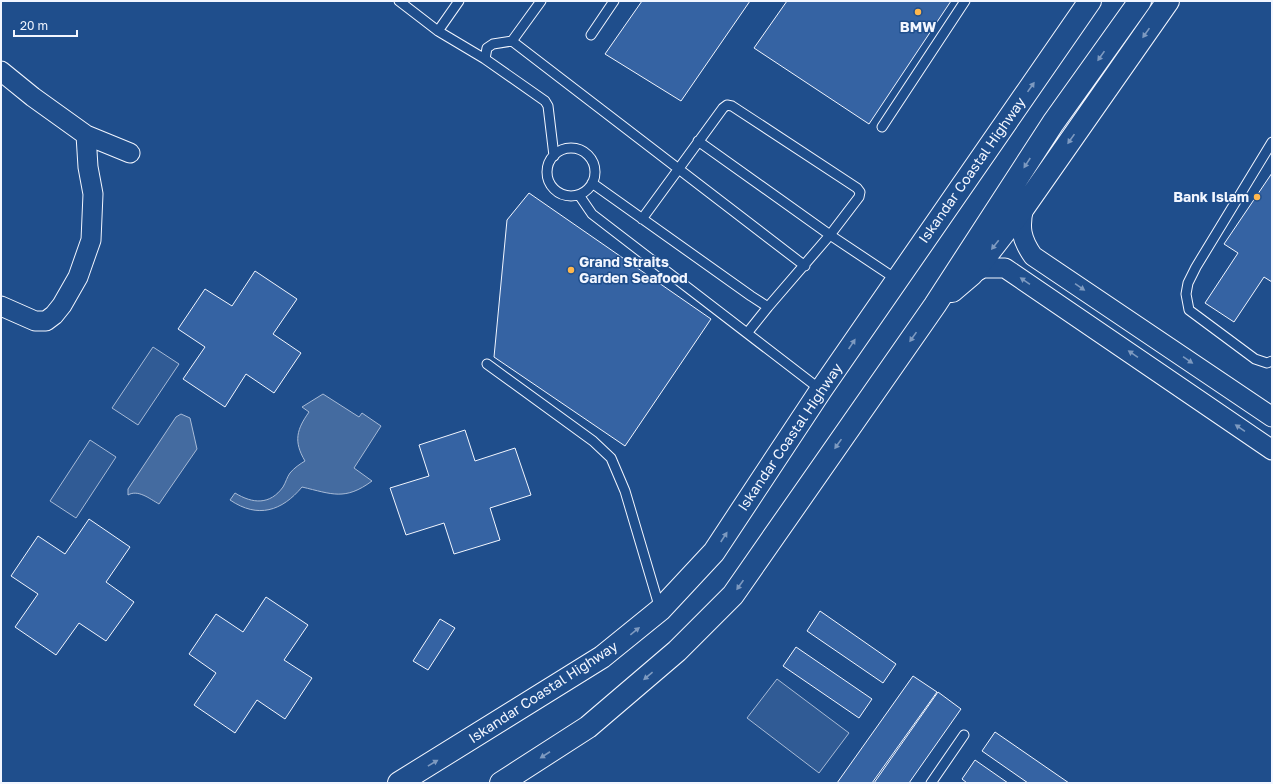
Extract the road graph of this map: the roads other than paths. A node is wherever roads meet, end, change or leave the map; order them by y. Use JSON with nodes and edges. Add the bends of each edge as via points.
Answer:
{"nodes":[{"id":1,"x":399,"y":1,"type":"edge"},
{"id":2,"x":459,"y":1,"type":"edge"},
{"id":3,"x":541,"y":1,"type":"edge"},
{"id":4,"x":614,"y":1,"type":"edge"},
{"id":5,"x":965,"y":1,"type":"edge"},
{"id":6,"x":1090,"y":1,"type":"edge"},
{"id":7,"x":1140,"y":1,"type":"edge"},
{"id":8,"x":1168,"y":1,"type":"edge"},
{"id":9,"x":438,"y":31,"type":"junction"},
{"id":10,"x":591,"y":35,"type":"dead end"},
{"id":11,"x":512,"y":41,"type":"junction"},
{"id":12,"x":485,"y":59,"type":"junction"},
{"id":13,"x":1,"y":71,"type":"edge"},
{"id":14,"x":882,"y":127,"type":"dead end"},
{"id":15,"x":86,"y":135,"type":"junction"},
{"id":16,"x":698,"y":141,"type":"junction"},
{"id":17,"x":1272,"y":142,"type":"edge"},
{"id":18,"x":130,"y":153,"type":"dead end"},
{"id":19,"x":554,"y":156,"type":"junction"},
{"id":20,"x":679,"y":170,"type":"junction"},
{"id":21,"x":592,"y":183,"type":"junction"},
{"id":22,"x":579,"y":195,"type":"junction"},
{"id":23,"x":1024,"y":207,"type":"junction"},
{"id":24,"x":642,"y":219,"type":"junction"},
{"id":25,"x":830,"y":235,"type":"junction"},
{"id":26,"x":805,"y":266,"type":"junction"},
{"id":27,"x":972,"y":274,"type":"junction"},
{"id":28,"x":896,"y":279,"type":"junction"},
{"id":29,"x":935,"y":305,"type":"junction"},
{"id":30,"x":1,"y":306,"type":"edge"},
{"id":31,"x":768,"y":307,"type":"junction"},
{"id":32,"x":748,"y":332,"type":"junction"},
{"id":33,"x":1272,"y":361,"type":"edge"},
{"id":34,"x":487,"y":364,"type":"dead end"},
{"id":35,"x":821,"y":390,"type":"junction"},
{"id":36,"x":1272,"y":416,"type":"edge"},
{"id":37,"x":1272,"y":450,"type":"edge"},
{"id":38,"x":660,"y":610,"type":"junction"},
{"id":39,"x":964,"y":735,"type":"dead end"},
{"id":40,"x":399,"y":783,"type":"edge"},
{"id":41,"x":501,"y":783,"type":"edge"},
{"id":42,"x":931,"y":783,"type":"edge"}],
"edges":[{"from":1,"to":9,"type":"lane"},
{"from":2,"to":9,"type":"lane"},
{"from":3,"to":11,"type":"lane"},
{"from":4,"to":10,"type":"lane"},
{"from":5,"to":14,"type":"lane"},
{"from":28,"to":6,"type":"highway","name":"Iskandar Coastal Highway","one_way":true},
{"from":7,"to":29,"type":"highway","one_way":true,"via":[[1053,123]]},
{"from":8,"to":23,"type":"highway","one_way":true},
{"from":9,"to":12,"type":"lane"},
{"from":11,"to":12,"type":"lane","via":[[492,44],[486,48]]},
{"from":11,"to":20,"type":"lane"},
{"from":12,"to":19,"type":"lane","via":[[545,101],[548,106]]},
{"from":13,"to":15,"type":"street"},
{"from":15,"to":18,"type":"street"},
{"from":15,"to":30,"type":"street","via":[[93,194],[91,240],[78,277],[54,316],[46,321],[35,321]]},
{"from":16,"to":20,"type":"lane"},
{"from":16,"to":25,"type":"lane"},
{"from":16,"to":25,"type":"lane","via":[[723,108],[727,105],[732,106],[857,188],[860,192],[859,197]]},
{"from":17,"to":33,"type":"lane","via":[[1211,240],[1188,283],[1186,294],[1189,310],[1254,359],[1266,363]]},
{"from":19,"to":21,"type":"lane","via":[[567,149],[582,151],[595,168]]},
{"from":19,"to":22,"type":"lane","via":[[547,170],[551,185],[563,195]]},
{"from":20,"to":24,"type":"lane"},
{"from":20,"to":26,"type":"lane"},
{"from":21,"to":22,"type":"lane"},
{"from":21,"to":24,"type":"lane"},
{"from":22,"to":32,"type":"lane","via":[[592,214]]},
{"from":23,"to":27,"type":"highway","one_way":true},
{"from":23,"to":36,"type":"street","one_way":true,"via":[[1020,220],[1021,232],[1033,256]]},
{"from":24,"to":31,"type":"lane"},
{"from":25,"to":26,"type":"lane"},
{"from":25,"to":28,"type":"lane"},
{"from":26,"to":31,"type":"lane"},
{"from":27,"to":29,"type":"highway"},
{"from":37,"to":27,"type":"street","one_way":true,"via":[[1005,268],[983,268]]},
{"from":35,"to":28,"type":"highway","name":"Iskandar Coastal Highway","one_way":true},
{"from":29,"to":41,"type":"highway","one_way":true,"via":[[733,594],[677,650],[588,727]]},
{"from":31,"to":32,"type":"lane"},
{"from":32,"to":35,"type":"lane"},
{"from":34,"to":38,"type":"lane","via":[[593,441],[612,458]]},
{"from":38,"to":35,"type":"highway","name":"Iskandar Coastal Highway","one_way":true,"via":[[714,552]]},
{"from":40,"to":38,"type":"highway","name":"Iskandar Coastal Highway","one_way":true,"via":[[602,657]]},
{"from":39,"to":42,"type":"lane"}]}
